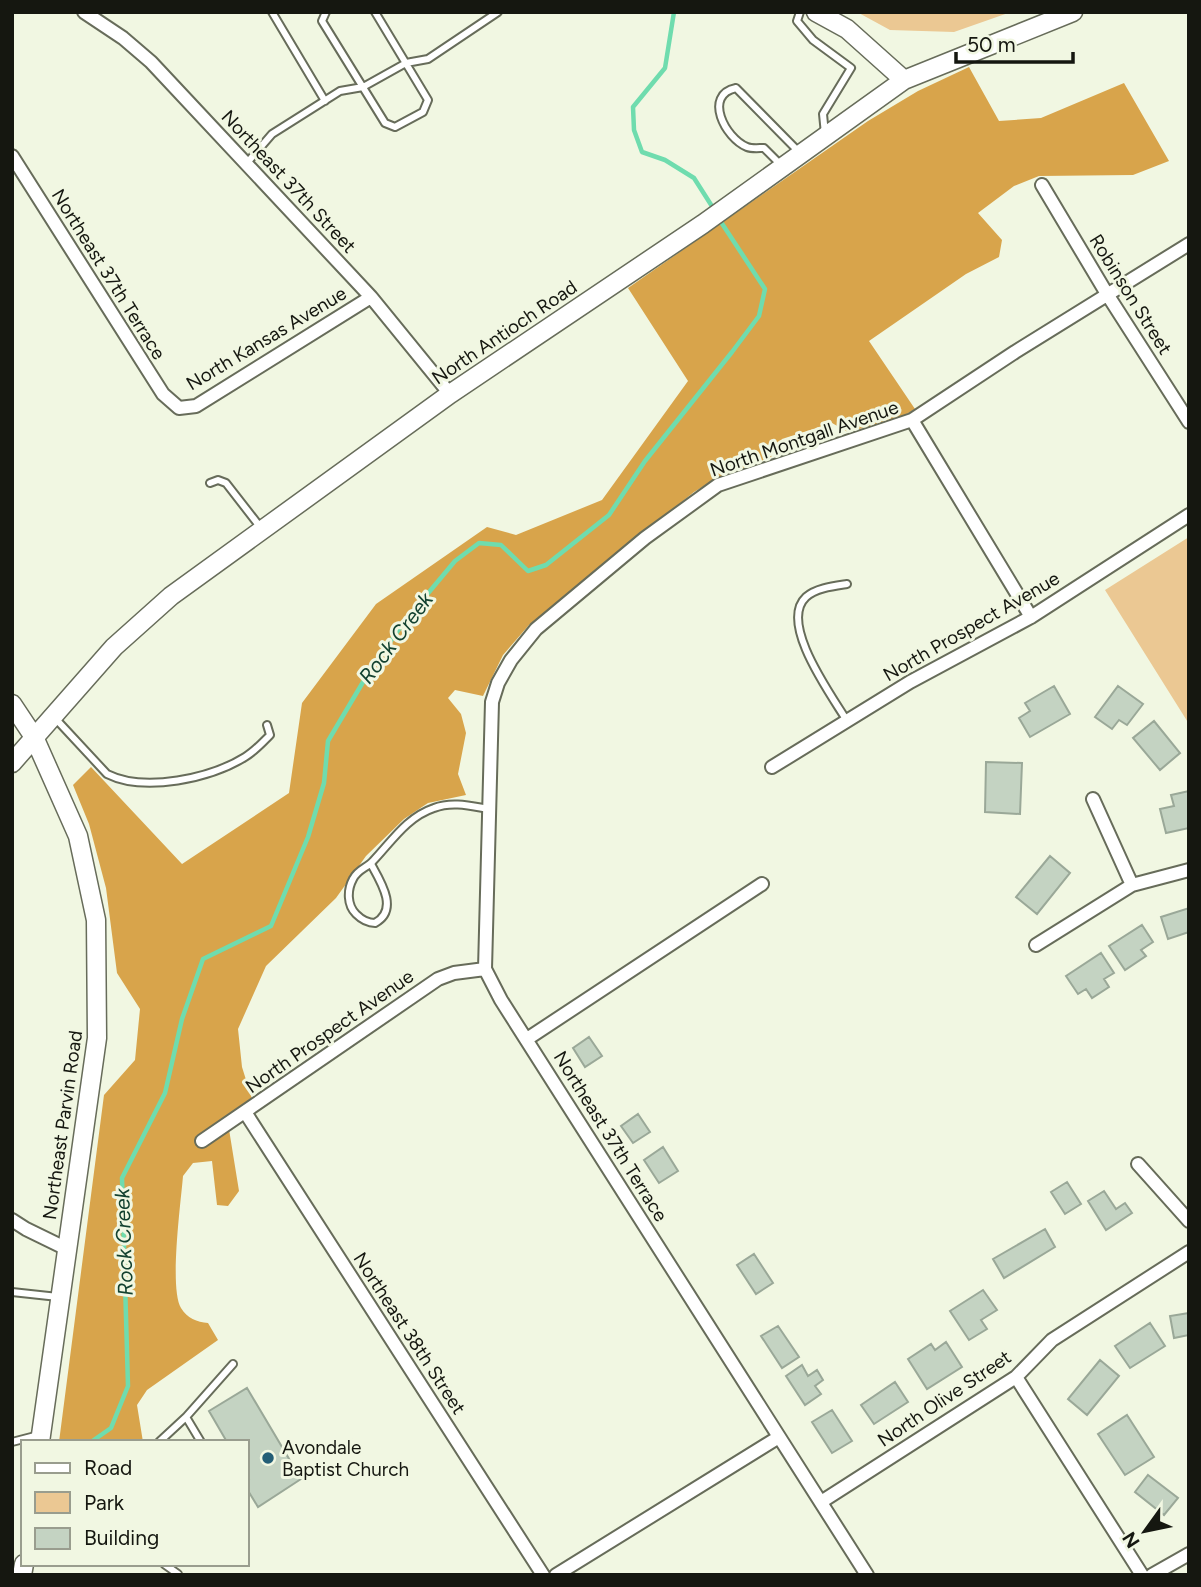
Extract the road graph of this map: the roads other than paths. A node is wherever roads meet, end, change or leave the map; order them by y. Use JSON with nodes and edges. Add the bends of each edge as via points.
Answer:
{"nodes":[{"id":1,"x":84,"y":12,"type":"edge"},
{"id":2,"x":272,"y":12,"type":"edge"},
{"id":3,"x":326,"y":12,"type":"edge"},
{"id":4,"x":375,"y":12,"type":"edge"},
{"id":5,"x":498,"y":12,"type":"edge"},
{"id":6,"x":800,"y":12,"type":"edge"},
{"id":7,"x":816,"y":12,"type":"edge"},
{"id":8,"x":1073,"y":12,"type":"edge"},
{"id":9,"x":1055,"y":16,"type":"edge"},
{"id":10,"x":406,"y":64,"type":"junction"},
{"id":11,"x":904,"y":80,"type":"junction"},
{"id":12,"x":363,"y":87,"type":"junction"},
{"id":13,"x":325,"y":101,"type":"junction"},
{"id":14,"x":825,"y":136,"type":"junction"},
{"id":15,"x":800,"y":154,"type":"junction"},
{"id":16,"x":12,"y":156,"type":"edge"},
{"id":17,"x":246,"y":164,"type":"junction"},
{"id":18,"x":783,"y":166,"type":"junction"},
{"id":19,"x":1042,"y":185,"type":"dead end"},
{"id":20,"x":1189,"y":244,"type":"edge"},
{"id":21,"x":1107,"y":294,"type":"junction"},
{"id":22,"x":371,"y":297,"type":"junction"},
{"id":23,"x":450,"y":394,"type":"junction"},
{"id":24,"x":179,"y":408,"type":"joint"},
{"id":25,"x":912,"y":420,"type":"junction"},
{"id":26,"x":1189,"y":422,"type":"edge"},
{"id":27,"x":210,"y":483,"type":"dead end"},
{"id":28,"x":1189,"y":515,"type":"edge"},
{"id":29,"x":262,"y":530,"type":"junction"},
{"id":30,"x":847,"y":584,"type":"dead end"},
{"id":31,"x":1031,"y":617,"type":"junction"},
{"id":32,"x":504,"y":673,"type":"joint"},
{"id":33,"x":12,"y":704,"type":"edge"},
{"id":34,"x":52,"y":716,"type":"junction"},
{"id":35,"x":847,"y":721,"type":"junction"},
{"id":36,"x":267,"y":725,"type":"dead end"},
{"id":37,"x":34,"y":737,"type":"junction"},
{"id":38,"x":12,"y":763,"type":"edge"},
{"id":39,"x":772,"y":767,"type":"dead end"},
{"id":40,"x":1093,"y":799,"type":"dead end"},
{"id":41,"x":489,"y":809,"type":"junction"},
{"id":42,"x":371,"y":864,"type":"junction"},
{"id":43,"x":1189,"y":870,"type":"edge"},
{"id":44,"x":762,"y":884,"type":"dead end"},
{"id":45,"x":1132,"y":885,"type":"junction"},
{"id":46,"x":1036,"y":945,"type":"dead end"},
{"id":47,"x":485,"y":969,"type":"junction"},
{"id":48,"x":527,"y":1039,"type":"junction"},
{"id":49,"x":245,"y":1112,"type":"junction"},
{"id":50,"x":202,"y":1141,"type":"dead end"},
{"id":51,"x":1138,"y":1164,"type":"dead end"},
{"id":52,"x":12,"y":1220,"type":"edge"},
{"id":53,"x":1189,"y":1221,"type":"edge"},
{"id":54,"x":67,"y":1249,"type":"junction"},
{"id":55,"x":1189,"y":1252,"type":"edge"},
{"id":56,"x":12,"y":1292,"type":"edge"},
{"id":57,"x":60,"y":1297,"type":"junction"},
{"id":58,"x":233,"y":1364,"type":"dead end"},
{"id":59,"x":1016,"y":1377,"type":"junction"},
{"id":60,"x":186,"y":1417,"type":"junction"},
{"id":61,"x":779,"y":1437,"type":"junction"},
{"id":62,"x":40,"y":1438,"type":"edge"},
{"id":63,"x":161,"y":1440,"type":"edge"},
{"id":64,"x":200,"y":1440,"type":"edge"},
{"id":65,"x":821,"y":1502,"type":"junction"},
{"id":66,"x":1189,"y":1553,"type":"edge"},
{"id":67,"x":543,"y":1575,"type":"edge"},
{"id":68,"x":556,"y":1575,"type":"edge"},
{"id":69,"x":867,"y":1575,"type":"edge"},
{"id":70,"x":1142,"y":1575,"type":"edge"},
{"id":71,"x":1152,"y":1575,"type":"edge"}],
"edges":[{"from":1,"to":17,"type":"street","name":"Northeast 37th Street","via":[[151,62]]},
{"from":2,"to":13,"type":"lane"},
{"from":3,"to":12,"type":"lane","via":[[322,21]]},
{"from":4,"to":10,"type":"lane"},
{"from":5,"to":10,"type":"lane","via":[[428,59]]},
{"from":6,"to":14,"type":"lane","via":[[797,22],[813,40],[852,68],[823,114]]},
{"from":7,"to":11,"type":"street","via":[[847,29]]},
{"from":8,"to":9,"type":"street","name":"North Antioch Road"},
{"from":9,"to":11,"type":"street","name":"North Antioch Road"},
{"from":10,"to":12,"type":"lane"},
{"from":10,"to":12,"type":"lane","via":[[428,100],[423,112],[414,117],[395,127],[385,123]]},
{"from":11,"to":14,"type":"street","name":"North Antioch Road"},
{"from":12,"to":13,"type":"lane","via":[[340,91]]},
{"from":13,"to":17,"type":"lane","via":[[272,134]]},
{"from":14,"to":15,"type":"street","name":"North Antioch Road"},
{"from":15,"to":18,"type":"street","name":"North Antioch Road"},
{"from":15,"to":18,"type":"lane","via":[[736,88],[727,90],[719,104],[724,124],[737,141],[748,148],[764,148]]},
{"from":16,"to":24,"type":"street","name":"Northeast 37th Terrace","via":[[163,394]]},
{"from":17,"to":22,"type":"street","name":"Northeast 37th Street"},
{"from":18,"to":23,"type":"street","name":"North Antioch Road"},
{"from":19,"to":21,"type":"street","name":"Robinson Street"},
{"from":20,"to":21,"type":"street","name":"North Montgall Avenue"},
{"from":21,"to":25,"type":"street","name":"North Montgall Avenue"},
{"from":21,"to":26,"type":"street","name":"Robinson Street"},
{"from":22,"to":23,"type":"street","name":"Northeast 37th Street"},
{"from":22,"to":24,"type":"street","name":"North Kansas Avenue","via":[[195,406]]},
{"from":23,"to":29,"type":"street","name":"North Antioch Road"},
{"from":25,"to":31,"type":"street"},
{"from":25,"to":32,"type":"street","name":"North Montgall Avenue","via":[[718,485],[645,538],[536,629]]},
{"from":27,"to":29,"type":"lane","via":[[226,483]]},
{"from":28,"to":31,"type":"street","name":"North Prospect Avenue"},
{"from":29,"to":34,"type":"street","name":"North Antioch Road","via":[[170,596],[114,647]]},
{"from":30,"to":35,"type":"lane","via":[[807,596],[800,605],[798,621],[802,644]]},
{"from":31,"to":35,"type":"street","name":"North Prospect Avenue"},
{"from":32,"to":41,"type":"street","name":"Northeast 37th Terrace","via":[[492,702]]},
{"from":33,"to":37,"type":"street","name":"Northeast Parvin Road"},
{"from":34,"to":36,"type":"lane","via":[[107,774],[141,783],[186,779],[237,761],[270,735]]},
{"from":34,"to":37,"type":"street","name":"North Antioch Road"},
{"from":35,"to":39,"type":"street","name":"North Prospect Avenue"},
{"from":37,"to":38,"type":"street","name":"North Antioch Road"},
{"from":37,"to":54,"type":"street","name":"Northeast Parvin Road","via":[[78,836],[96,920],[97,1038]]},
{"from":40,"to":45,"type":"street"},
{"from":41,"to":42,"type":"lane","via":[[451,804],[420,814]]},
{"from":41,"to":47,"type":"street","name":"Northeast 37th Terrace"},
{"from":42,"to":42,"type":"lane","via":[[358,871],[349,893],[353,910],[370,923],[381,920],[387,910],[384,889]]},
{"from":43,"to":45,"type":"street"},
{"from":44,"to":48,"type":"street"},
{"from":45,"to":46,"type":"street"},
{"from":47,"to":48,"type":"street","name":"Northeast 37th Terrace"},
{"from":47,"to":49,"type":"street","name":"North Prospect Avenue","via":[[438,979]]},
{"from":48,"to":61,"type":"street","name":"Northeast 37th Terrace"},
{"from":49,"to":50,"type":"street","name":"North Prospect Avenue"},
{"from":49,"to":67,"type":"street","name":"Northeast 38th Street"},
{"from":51,"to":53,"type":"street"},
{"from":52,"to":54,"type":"street"},
{"from":54,"to":57,"type":"street","name":"Northeast Parvin Road"},
{"from":55,"to":59,"type":"street","name":"North Olive Street","via":[[1052,1340]]},
{"from":56,"to":57,"type":"lane"},
{"from":57,"to":62,"type":"street","name":"Northeast Parvin Road"},
{"from":58,"to":60,"type":"lane"},
{"from":59,"to":65,"type":"street","name":"North Olive Street"},
{"from":59,"to":70,"type":"street"},
{"from":60,"to":63,"type":"lane"},
{"from":60,"to":64,"type":"lane"},
{"from":61,"to":65,"type":"street","name":"Northeast 37th Terrace"},
{"from":61,"to":68,"type":"street"},
{"from":65,"to":69,"type":"street","name":"Northeast 37th Terrace"},
{"from":66,"to":71,"type":"street"}]}
